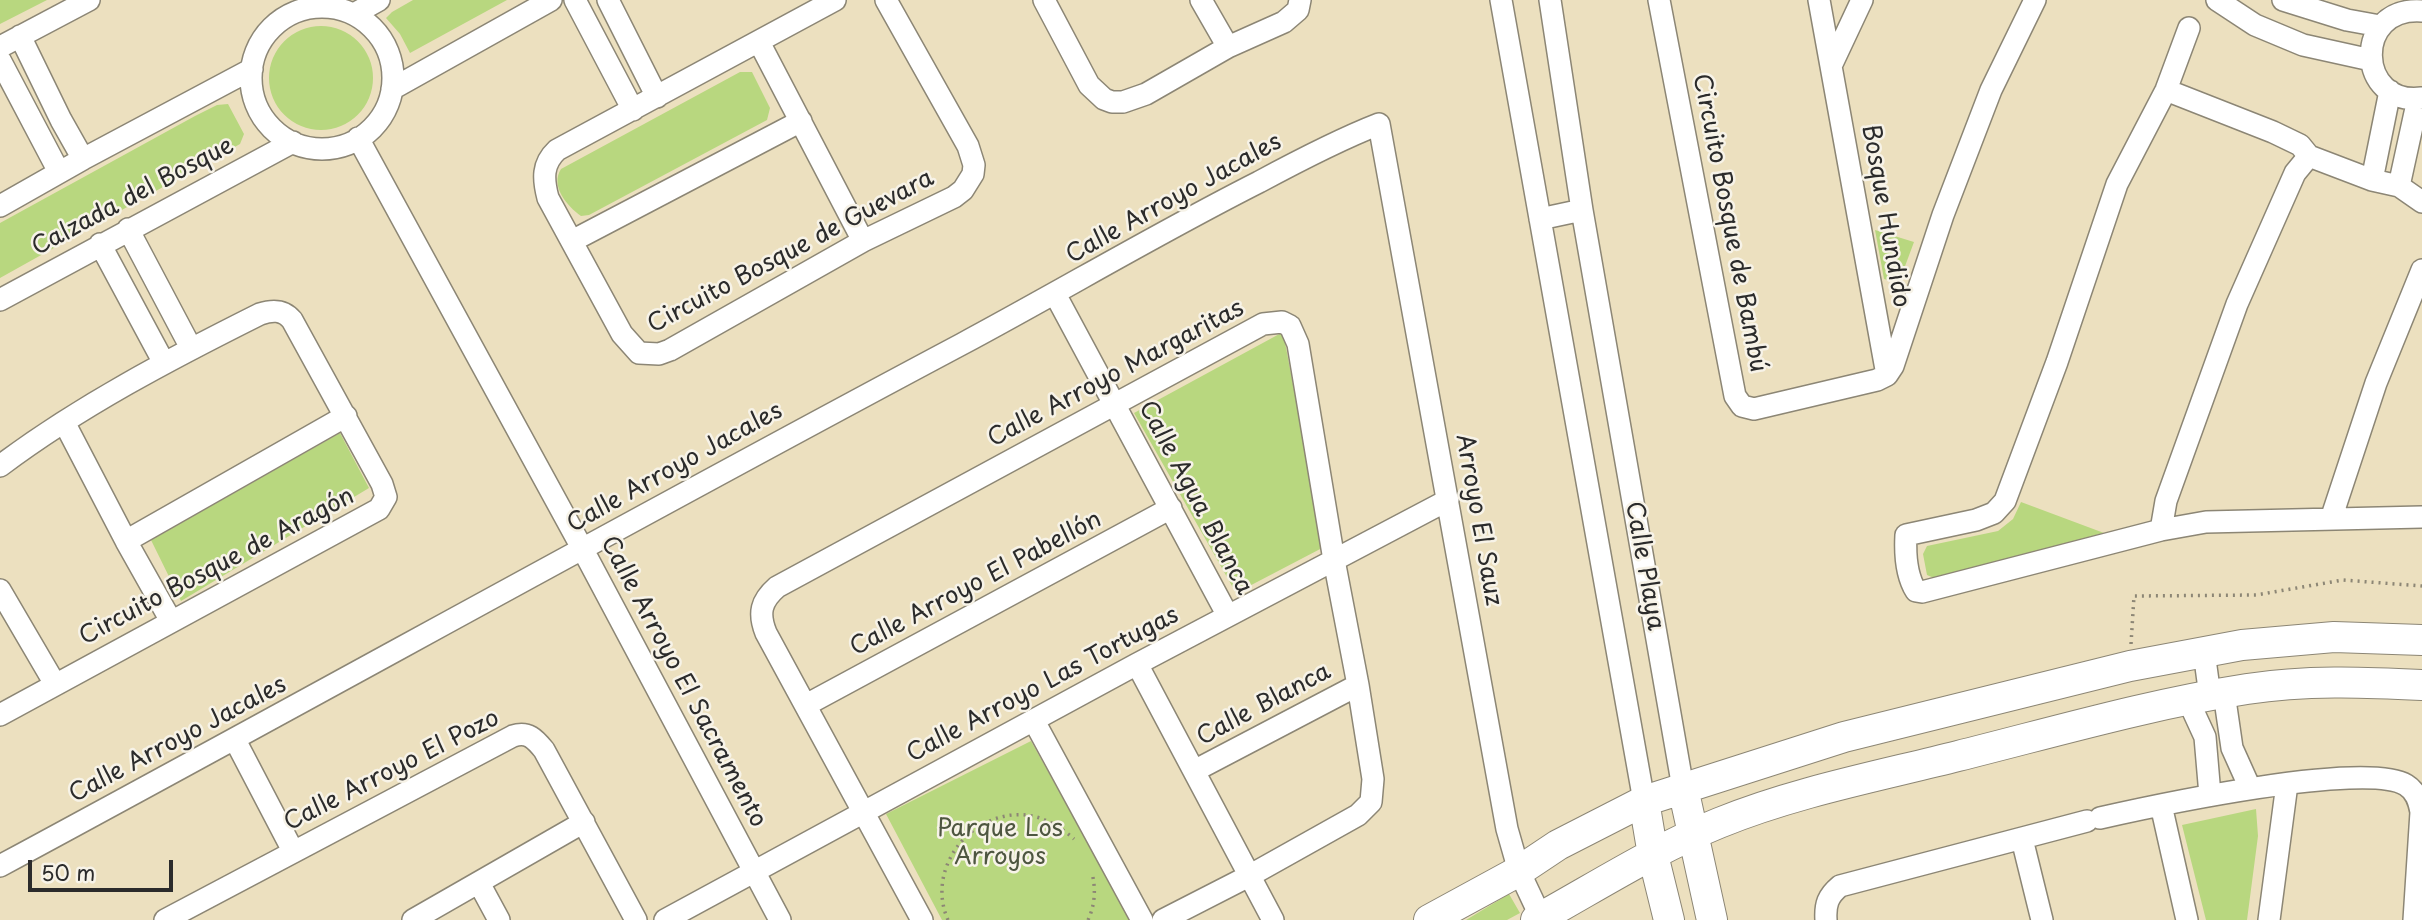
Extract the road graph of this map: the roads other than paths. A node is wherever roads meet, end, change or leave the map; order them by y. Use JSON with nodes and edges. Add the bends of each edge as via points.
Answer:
{"nodes":[{"id":1,"x":89,"y":0,"type":"edge"},
{"id":2,"x":379,"y":0,"type":"edge"},
{"id":3,"x":551,"y":0,"type":"edge"},
{"id":4,"x":575,"y":0,"type":"edge"},
{"id":5,"x":608,"y":0,"type":"edge"},
{"id":6,"x":835,"y":0,"type":"edge"},
{"id":7,"x":886,"y":0,"type":"edge"},
{"id":8,"x":1044,"y":0,"type":"edge"},
{"id":9,"x":1201,"y":0,"type":"edge"},
{"id":10,"x":1300,"y":0,"type":"edge"},
{"id":11,"x":1501,"y":0,"type":"edge"},
{"id":12,"x":1550,"y":0,"type":"edge"},
{"id":13,"x":1659,"y":0,"type":"edge"},
{"id":14,"x":1819,"y":0,"type":"edge"},
{"id":15,"x":1862,"y":0,"type":"edge"},
{"id":16,"x":2035,"y":0,"type":"edge"},
{"id":17,"x":2217,"y":0,"type":"edge"},
{"id":18,"x":2283,"y":0,"type":"edge"},
{"id":19,"x":280,"y":9,"type":"edge"},
{"id":20,"x":2422,"y":11,"type":"edge"},
{"id":21,"x":354,"y":14,"type":"junction"},
{"id":22,"x":2380,"y":26,"type":"junction"},
{"id":23,"x":2189,"y":28,"type":"dead end"},
{"id":24,"x":20,"y":36,"type":"junction"},
{"id":25,"x":759,"y":42,"type":"junction"},
{"id":26,"x":0,"y":47,"type":"edge"},
{"id":27,"x":1228,"y":47,"type":"junction"},
{"id":28,"x":0,"y":60,"type":"edge"},
{"id":29,"x":2371,"y":60,"type":"junction"},
{"id":30,"x":1831,"y":66,"type":"junction"},
{"id":31,"x":251,"y":69,"type":"junction"},
{"id":32,"x":392,"y":89,"type":"junction"},
{"id":33,"x":2166,"y":90,"type":"junction"},
{"id":34,"x":2390,"y":91,"type":"junction"},
{"id":35,"x":49,"y":95,"type":"junction"},
{"id":36,"x":657,"y":97,"type":"junction"},
{"id":37,"x":2420,"y":99,"type":"edge"},
{"id":38,"x":25,"y":107,"type":"junction"},
{"id":39,"x":633,"y":110,"type":"junction"},
{"id":40,"x":801,"y":121,"type":"junction"},
{"id":41,"x":1379,"y":124,"type":"joint"},
{"id":42,"x":358,"y":138,"type":"junction"},
{"id":43,"x":293,"y":142,"type":"junction"},
{"id":44,"x":2309,"y":156,"type":"junction"},
{"id":45,"x":83,"y":159,"type":"junction"},
{"id":46,"x":59,"y":172,"type":"junction"},
{"id":47,"x":2372,"y":180,"type":"junction"},
{"id":48,"x":2399,"y":186,"type":"junction"},
{"id":49,"x":2422,"y":202,"type":"edge"},
{"id":50,"x":0,"y":206,"type":"edge"},
{"id":51,"x":1582,"y":210,"type":"junction"},
{"id":52,"x":1540,"y":219,"type":"junction"},
{"id":53,"x":128,"y":229,"type":"junction"},
{"id":54,"x":863,"y":241,"type":"junction"},
{"id":55,"x":572,"y":242,"type":"junction"},
{"id":56,"x":100,"y":244,"type":"junction"},
{"id":57,"x":2421,"y":276,"type":"edge"},
{"id":58,"x":1055,"y":294,"type":"junction"},
{"id":59,"x":0,"y":300,"type":"edge"},
{"id":60,"x":191,"y":348,"type":"junction"},
{"id":61,"x":164,"y":363,"type":"junction"},
{"id":62,"x":1886,"y":375,"type":"junction"},
{"id":63,"x":1114,"y":404,"type":"junction"},
{"id":64,"x":346,"y":416,"type":"junction"},
{"id":65,"x":64,"y":422,"type":"junction"},
{"id":66,"x":0,"y":466,"type":"edge"},
{"id":67,"x":1448,"y":500,"type":"junction"},
{"id":68,"x":1171,"y":508,"type":"junction"},
{"id":69,"x":2422,"y":517,"type":"edge"},
{"id":70,"x":2331,"y":519,"type":"junction"},
{"id":71,"x":2161,"y":530,"type":"junction"},
{"id":72,"x":126,"y":541,"type":"junction"},
{"id":73,"x":582,"y":548,"type":"junction"},
{"id":74,"x":1334,"y":560,"type":"junction"},
{"id":75,"x":0,"y":590,"type":"edge"},
{"id":76,"x":1228,"y":616,"type":"junction"},
{"id":77,"x":171,"y":621,"type":"junction"},
{"id":78,"x":2422,"y":640,"type":"edge"},
{"id":79,"x":2286,"y":641,"type":"junction"},
{"id":80,"x":2204,"y":652,"type":"junction"},
{"id":81,"x":1137,"y":664,"type":"junction"},
{"id":82,"x":55,"y":684,"type":"junction"},
{"id":83,"x":2288,"y":684,"type":"junction"},
{"id":84,"x":1358,"y":685,"type":"junction"},
{"id":85,"x":2422,"y":685,"type":"edge"},
{"id":86,"x":2207,"y":697,"type":"junction"},
{"id":87,"x":806,"y":705,"type":"junction"},
{"id":88,"x":0,"y":715,"type":"edge"},
{"id":89,"x":1034,"y":720,"type":"junction"},
{"id":90,"x":235,"y":740,"type":"junction"},
{"id":91,"x":1194,"y":771,"type":"junction"},
{"id":92,"x":2287,"y":784,"type":"junction"},
{"id":93,"x":1683,"y":788,"type":"junction"},
{"id":94,"x":2250,"y":789,"type":"junction"},
{"id":95,"x":2210,"y":795,"type":"junction"},
{"id":96,"x":1644,"y":802,"type":"junction"},
{"id":97,"x":2161,"y":805,"type":"junction"},
{"id":98,"x":863,"y":811,"type":"junction"},
{"id":99,"x":584,"y":822,"type":"junction"},
{"id":100,"x":1695,"y":835,"type":"junction"},
{"id":101,"x":2022,"y":839,"type":"junction"},
{"id":102,"x":293,"y":851,"type":"junction"},
{"id":103,"x":1653,"y":855,"type":"junction"},
{"id":104,"x":0,"y":866,"type":"edge"},
{"id":105,"x":755,"y":871,"type":"junction"},
{"id":106,"x":1519,"y":871,"type":"junction"},
{"id":107,"x":1249,"y":876,"type":"junction"},
{"id":108,"x":479,"y":883,"type":"junction"},
{"id":109,"x":1671,"y":917,"type":"edge"},
{"id":110,"x":1540,"y":919,"type":"edge"},
{"id":111,"x":165,"y":920,"type":"edge"},
{"id":112,"x":412,"y":920,"type":"edge"},
{"id":113,"x":499,"y":920,"type":"edge"},
{"id":114,"x":636,"y":920,"type":"edge"},
{"id":115,"x":665,"y":920,"type":"edge"},
{"id":116,"x":780,"y":920,"type":"edge"},
{"id":117,"x":922,"y":920,"type":"edge"},
{"id":118,"x":1142,"y":920,"type":"edge"},
{"id":119,"x":1163,"y":920,"type":"edge"},
{"id":120,"x":1273,"y":920,"type":"edge"},
{"id":121,"x":1429,"y":920,"type":"edge"},
{"id":122,"x":1712,"y":920,"type":"edge"},
{"id":123,"x":1826,"y":920,"type":"edge"},
{"id":124,"x":2042,"y":920,"type":"edge"},
{"id":125,"x":2187,"y":920,"type":"edge"},
{"id":126,"x":2269,"y":920,"type":"edge"},
{"id":127,"x":2414,"y":920,"type":"edge"}],
"edges":[{"from":1,"to":24,"type":"street"},
{"from":2,"to":21,"type":"street"},
{"from":3,"to":32,"type":"street"},
{"from":4,"to":39,"type":"street"},
{"from":5,"to":36,"type":"street"},
{"from":6,"to":25,"type":"street","name":"Circuito Bosque de Guevara"},
{"from":7,"to":54,"type":"street","name":"Circuito Bosque de Guevara","via":[[968,146],[974,174],[954,197]]},
{"from":8,"to":27,"type":"street","via":[[1090,85],[1112,102],[1146,94]]},
{"from":9,"to":27,"type":"street"},
{"from":10,"to":27,"type":"street","via":[[1293,17]]},
{"from":11,"to":52,"type":"street","name":"Calle Playa"},
{"from":12,"to":51,"type":"street","name":"Calle Playa"},
{"from":13,"to":62,"type":"street","name":"Circuito Bosque de Bambú","via":[[1735,396],[1742,406],[1754,409]]},
{"from":14,"to":30,"type":"street","name":"Bosque Hundido"},
{"from":15,"to":30,"type":"street"},
{"from":16,"to":62,"type":"street","via":[[1991,90]]},
{"from":17,"to":29,"type":"street","via":[[2255,25],[2303,45]]},
{"from":18,"to":22,"type":"street"},
{"from":19,"to":21,"type":"street","via":[[336,8]]},
{"from":19,"to":31,"type":"street"},
{"from":20,"to":22,"type":"street","via":[[2405,11]]},
{"from":21,"to":32,"type":"street","via":[[386,45],[393,66]]},
{"from":22,"to":29,"type":"street"},
{"from":23,"to":33,"type":"street"},
{"from":24,"to":26,"type":"street"},
{"from":24,"to":35,"type":"street"},
{"from":25,"to":36,"type":"street","name":"Circuito Bosque de Guevara"},
{"from":25,"to":40,"type":"street"},
{"from":28,"to":38,"type":"street"},
{"from":29,"to":34,"type":"street","via":[[2379,81]]},
{"from":30,"to":62,"type":"street","name":"Bosque Hundido"},
{"from":31,"to":43,"type":"street","via":[[256,104],[265,120]]},
{"from":31,"to":45,"type":"street"},
{"from":32,"to":42,"type":"street","via":[[385,111],[372,129]]},
{"from":33,"to":44,"type":"street","via":[[2282,136]]},
{"from":33,"to":71,"type":"street","via":[[2117,184],[2004,500],[1994,513],[1976,520],[1906,535],[1905,549],[1911,584],[1916,592],[1922,592]]},
{"from":34,"to":37,"type":"street"},
{"from":34,"to":47,"type":"street"},
{"from":35,"to":38,"type":"street"},
{"from":35,"to":45,"type":"street"},
{"from":36,"to":39,"type":"street","name":"Circuito Bosque de Guevara"},
{"from":37,"to":48,"type":"street"},
{"from":38,"to":46,"type":"street"},
{"from":39,"to":55,"type":"street","name":"Circuito Bosque de Guevara","via":[[557,150],[545,164],[548,198]]},
{"from":40,"to":54,"type":"street"},
{"from":40,"to":55,"type":"street"},
{"from":41,"to":58,"type":"street","name":"Calle Arroyo Jacales","via":[[1211,206]]},
{"from":41,"to":67,"type":"street","name":"Arroyo El Sauz"},
{"from":42,"to":43,"type":"street","via":[[333,148]]},
{"from":42,"to":73,"type":"street","name":"Calle Arroyo El Sacramento"},
{"from":43,"to":53,"type":"street","name":"Calzada del Bosque"},
{"from":44,"to":47,"type":"street"},
{"from":44,"to":71,"type":"street","via":[[2295,173],[2237,304],[2166,500]]},
{"from":45,"to":46,"type":"street"},
{"from":46,"to":50,"type":"street"},
{"from":47,"to":48,"type":"street"},
{"from":48,"to":49,"type":"street"},
{"from":51,"to":52,"type":"street"},
{"from":51,"to":93,"type":"street","name":"Calle Playa"},
{"from":52,"to":96,"type":"street","name":"Calle Playa"},
{"from":53,"to":56,"type":"street","name":"Calzada del Bosque"},
{"from":53,"to":60,"type":"street"},
{"from":54,"to":55,"type":"street","name":"Circuito Bosque de Guevara","via":[[670,350],[647,355],[629,345],[621,334]]},
{"from":56,"to":59,"type":"street","name":"Calzada del Bosque"},
{"from":56,"to":61,"type":"street"},
{"from":57,"to":70,"type":"street","via":[[2376,383]]},
{"from":58,"to":63,"type":"street","name":"Calle Agua Blanca"},
{"from":58,"to":73,"type":"street","name":"Calle Arroyo Jacales"},
{"from":60,"to":61,"type":"street","name":"Circuito Bosque de Aragón"},
{"from":60,"to":64,"type":"street","name":"Circuito Bosque de Aragón","via":[[260,314],[282,312],[292,320]]},
{"from":61,"to":65,"type":"street","name":"Circuito Bosque de Aragón"},
{"from":63,"to":68,"type":"street","name":"Calle Agua Blanca"},
{"from":63,"to":74,"type":"street","name":"Calle Arroyo Margaritas","via":[[1263,324],[1290,326],[1298,344]]},
{"from":63,"to":87,"type":"street","name":"Calle Arroyo Margaritas","via":[[770,593],[761,606],[762,624]]},
{"from":64,"to":72,"type":"street"},
{"from":64,"to":77,"type":"street","name":"Circuito Bosque de Aragón","via":[[385,490],[383,505]]},
{"from":65,"to":66,"type":"street","name":"Circuito Bosque de Aragón"},
{"from":65,"to":72,"type":"street"},
{"from":67,"to":74,"type":"street","name":"Calle Arroyo Las Tortugas"},
{"from":67,"to":106,"type":"street","name":"Arroyo El Sauz","via":[[1507,829]]},
{"from":68,"to":76,"type":"street","name":"Calle Agua Blanca"},
{"from":68,"to":87,"type":"street","name":"Calle Arroyo El Pabellón"},
{"from":69,"to":70,"type":"street"},
{"from":70,"to":71,"type":"street","via":[[2206,522]]},
{"from":72,"to":77,"type":"street"},
{"from":73,"to":90,"type":"street","name":"Calle Arroyo Jacales"},
{"from":73,"to":105,"type":"street","name":"Calle Arroyo El Sacramento"},
{"from":74,"to":76,"type":"street","name":"Calle Arroyo Las Tortugas"},
{"from":74,"to":84,"type":"street","name":"Calle Arroyo Margaritas"},
{"from":75,"to":82,"type":"street"},
{"from":76,"to":81,"type":"street","name":"Calle Arroyo Las Tortugas"},
{"from":77,"to":82,"type":"street","name":"Circuito Bosque de Aragón"},
{"from":78,"to":79,"type":"street","via":[[2334,637]]},
{"from":79,"to":80,"type":"street"},
{"from":79,"to":83,"type":"street"},
{"from":80,"to":86,"type":"street"},
{"from":80,"to":93,"type":"street","via":[[1844,737]]},
{"from":81,"to":89,"type":"street","name":"Calle Arroyo Las Tortugas"},
{"from":81,"to":91,"type":"street"},
{"from":82,"to":88,"type":"street","name":"Circuito Bosque de Aragón"},
{"from":83,"to":85,"type":"street"},
{"from":83,"to":86,"type":"street"},
{"from":84,"to":91,"type":"street","name":"Calle Blanca"},
{"from":84,"to":107,"type":"street","name":"Calle Arroyo Margaritas","via":[[1373,779],[1371,802],[1358,815]]},
{"from":86,"to":94,"type":"street"},
{"from":86,"to":95,"type":"street"},
{"from":86,"to":100,"type":"street","via":[[1858,781],[1762,808]]},
{"from":87,"to":98,"type":"street","name":"Calle Arroyo Margaritas"},
{"from":89,"to":98,"type":"street","name":"Calle Arroyo Las Tortugas"},
{"from":89,"to":118,"type":"street"},
{"from":90,"to":102,"type":"street"},
{"from":90,"to":104,"type":"street","name":"Calle Arroyo Jacales"},
{"from":91,"to":107,"type":"street"},
{"from":92,"to":94,"type":"street"},
{"from":92,"to":126,"type":"street"},
{"from":92,"to":127,"type":"street","via":[[2378,779],[2408,786],[2420,801],[2421,812]]},
{"from":93,"to":96,"type":"street"},
{"from":93,"to":100,"type":"street","name":"Calle Playa"},
{"from":94,"to":95,"type":"street"},
{"from":95,"to":97,"type":"street"},
{"from":96,"to":103,"type":"street","name":"Calle Playa"},
{"from":96,"to":106,"type":"street","via":[[1558,845]]},
{"from":97,"to":101,"type":"street"},
{"from":97,"to":125,"type":"street"},
{"from":98,"to":105,"type":"street","name":"Calle Arroyo Las Tortugas"},
{"from":98,"to":117,"type":"street","name":"Calle Arroyo Margaritas"},
{"from":99,"to":102,"type":"street","name":"Calle Arroyo El Pozo","via":[[544,750],[535,738],[519,734]]},
{"from":99,"to":108,"type":"street"},
{"from":99,"to":114,"type":"street","name":"Calle Arroyo El Pozo"},
{"from":100,"to":103,"type":"street"},
{"from":100,"to":122,"type":"street","name":"Calle Playa"},
{"from":101,"to":123,"type":"street","via":[[1840,886],[1826,903]]},
{"from":101,"to":124,"type":"street"},
{"from":102,"to":111,"type":"street","name":"Calle Arroyo El Pozo"},
{"from":103,"to":109,"type":"street","name":"Calle Playa"},
{"from":103,"to":110,"type":"street"},
{"from":105,"to":115,"type":"street","name":"Calle Arroyo Las Tortugas"},
{"from":105,"to":116,"type":"street","name":"Calle Arroyo El Sacramento"},
{"from":106,"to":110,"type":"street","name":"Arroyo El Sauz"},
{"from":106,"to":121,"type":"street"},
{"from":107,"to":119,"type":"street","name":"Calle Arroyo Margaritas"},
{"from":107,"to":120,"type":"street"},
{"from":108,"to":112,"type":"street"},
{"from":108,"to":113,"type":"street"}]}
